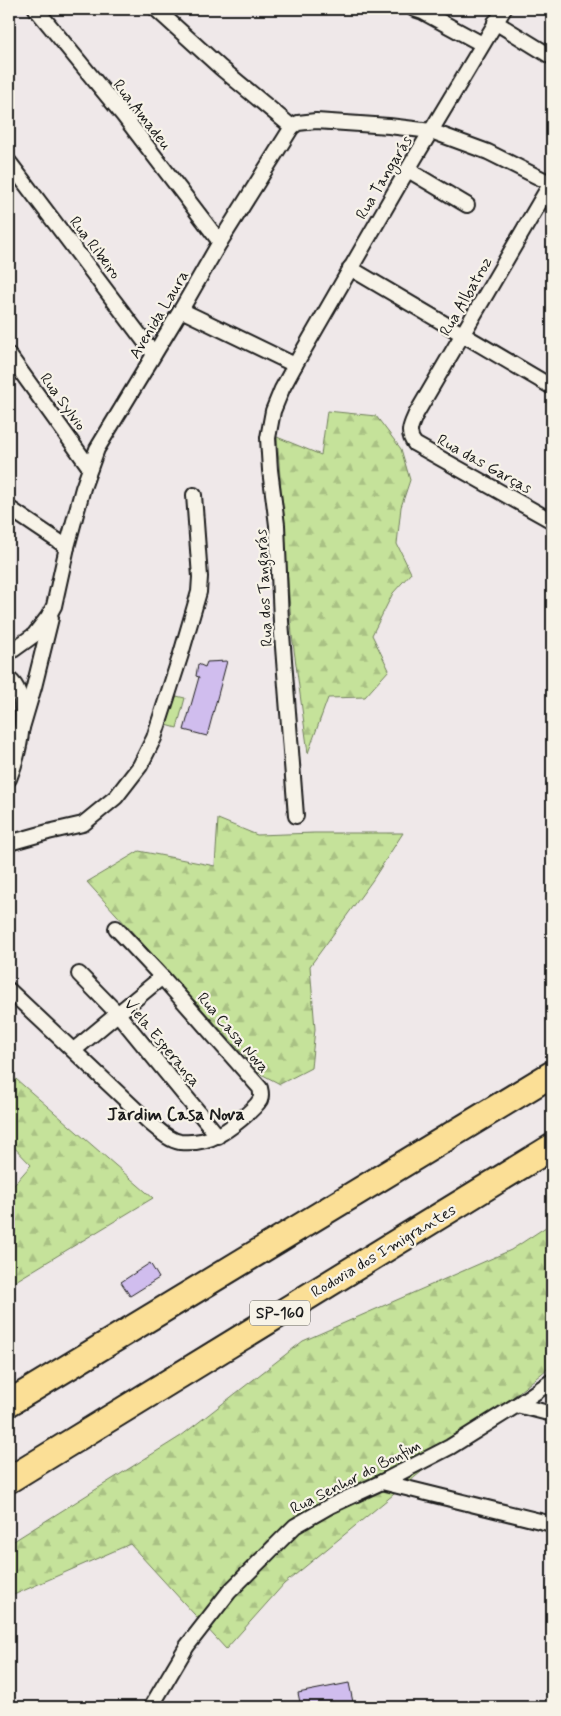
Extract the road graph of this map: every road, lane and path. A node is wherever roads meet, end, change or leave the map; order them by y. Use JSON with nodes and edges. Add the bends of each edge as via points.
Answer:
{"nodes":[{"id":1,"x":36,"y":9,"type":"edge"},
{"id":2,"x":156,"y":9,"type":"edge"},
{"id":3,"x":414,"y":9,"type":"edge"},
{"id":4,"x":504,"y":9,"type":"edge"},
{"id":5,"x":495,"y":22,"type":"junction"},
{"id":6,"x":482,"y":44,"type":"junction"},
{"id":7,"x":552,"y":57,"type":"edge"},
{"id":8,"x":292,"y":127,"type":"junction"},
{"id":9,"x":431,"y":131,"type":"junction"},
{"id":10,"x":9,"y":162,"type":"edge"},
{"id":11,"x":408,"y":170,"type":"junction"},
{"id":12,"x":552,"y":183,"type":"edge"},
{"id":13,"x":468,"y":205,"type":"dead end"},
{"id":14,"x":220,"y":242,"type":"junction"},
{"id":15,"x":350,"y":268,"type":"junction"},
{"id":16,"x":181,"y":310,"type":"junction"},
{"id":17,"x":463,"y":334,"type":"junction"},
{"id":18,"x":154,"y":354,"type":"junction"},
{"id":19,"x":9,"y":355,"type":"edge"},
{"id":20,"x":294,"y":365,"type":"junction"},
{"id":21,"x":552,"y":387,"type":"edge"},
{"id":22,"x":409,"y":428,"type":"joint"},
{"id":23,"x":90,"y":468,"type":"junction"},
{"id":24,"x":194,"y":495,"type":"dead end"},
{"id":25,"x":9,"y":508,"type":"edge"},
{"id":26,"x":552,"y":521,"type":"edge"},
{"id":27,"x":67,"y":548,"type":"junction"},
{"id":28,"x":54,"y":606,"type":"junction"},
{"id":29,"x":10,"y":649,"type":"edge"},
{"id":30,"x":9,"y":679,"type":"edge"},
{"id":31,"x":21,"y":731,"type":"junction"},
{"id":32,"x":9,"y":779,"type":"edge"},
{"id":33,"x":296,"y":816,"type":"dead end"},
{"id":34,"x":9,"y":843,"type":"edge"},
{"id":35,"x":116,"y":928,"type":"dead end"},
{"id":36,"x":79,"y":974,"type":"dead end"},
{"id":37,"x":162,"y":977,"type":"junction"},
{"id":38,"x":9,"y":990,"type":"edge"},
{"id":39,"x":118,"y":1014,"type":"junction"},
{"id":40,"x":74,"y":1050,"type":"junction"},
{"id":41,"x":552,"y":1074,"type":"edge"},
{"id":42,"x":218,"y":1136,"type":"junction"},
{"id":43,"x":552,"y":1147,"type":"edge"},
{"id":44,"x":552,"y":1381,"type":"edge"},
{"id":45,"x":9,"y":1403,"type":"edge"},
{"id":46,"x":517,"y":1405,"type":"junction"},
{"id":47,"x":552,"y":1414,"type":"edge"},
{"id":48,"x":9,"y":1480,"type":"edge"},
{"id":49,"x":382,"y":1482,"type":"junction"},
{"id":50,"x":552,"y":1524,"type":"edge"},
{"id":51,"x":151,"y":1707,"type":"edge"}],
"edges":[{"from":1,"to":14,"type":"street","name":"Rua Amadeu","via":[[123,115]]},
{"from":2,"to":8,"type":"street"},
{"from":3,"to":6,"type":"street"},
{"from":4,"to":5,"type":"street","name":"Rua Tangarás"},
{"from":5,"to":6,"type":"street","name":"Rua Tangarás"},
{"from":5,"to":7,"type":"street"},
{"from":6,"to":9,"type":"street","name":"Rua Tangarás"},
{"from":8,"to":9,"type":"street","via":[[304,121],[316,121]]},
{"from":8,"to":14,"type":"street","name":"Avenida Laura"},
{"from":9,"to":11,"type":"street","name":"Rua Tangarás"},
{"from":9,"to":12,"type":"street","via":[[488,152]]},
{"from":10,"to":18,"type":"street","name":"Rua Ribeiro"},
{"from":11,"to":13,"type":"street"},
{"from":11,"to":15,"type":"street","name":"Rua Tangarás"},
{"from":12,"to":17,"type":"street","name":"Rua Albatroz"},
{"from":14,"to":16,"type":"street","name":"Avenida Laura"},
{"from":15,"to":17,"type":"street"},
{"from":15,"to":20,"type":"street","name":"Rua Tangarás"},
{"from":16,"to":18,"type":"street","name":"Avenida Laura"},
{"from":16,"to":20,"type":"street"},
{"from":17,"to":21,"type":"street"},
{"from":17,"to":22,"type":"street","name":"Rua Albatroz"},
{"from":18,"to":23,"type":"street","name":"Avenida Laura","via":[[97,449]]},
{"from":19,"to":23,"type":"street","name":"Rua Sylvio"},
{"from":20,"to":33,"type":"street","name":"Rua dos Tangarás","via":[[273,411],[268,438],[277,525]]},
{"from":22,"to":26,"type":"street","name":"Rua das Garças","via":[[415,444]]},
{"from":23,"to":27,"type":"street","name":"Avenida Laura"},
{"from":24,"to":34,"type":"street","via":[[199,592],[154,738],[140,766],[116,797],[84,824]]},
{"from":25,"to":27,"type":"street"},
{"from":27,"to":28,"type":"street","name":"Avenida Laura"},
{"from":28,"to":29,"type":"street","name":"Avenida Laura","via":[[42,626],[26,641]]},
{"from":28,"to":31,"type":"street"},
{"from":30,"to":31,"type":"street","via":[[21,697]]},
{"from":31,"to":32,"type":"street"},
{"from":35,"to":37,"type":"street","name":"Rua Casa Nova"},
{"from":36,"to":39,"type":"street","name":"Viela Esperança"},
{"from":37,"to":39,"type":"street"},
{"from":37,"to":42,"type":"street","name":"Rua Casa Nova","via":[[260,1088],[259,1102]]},
{"from":38,"to":40,"type":"street","name":"Rua Casa Nova"},
{"from":39,"to":40,"type":"street"},
{"from":39,"to":42,"type":"street","name":"Viela Esperança"},
{"from":40,"to":42,"type":"street","name":"Rua Casa Nova","via":[[169,1138],[188,1142]]},
{"from":41,"to":45,"type":"highway"},
{"from":43,"to":48,"type":"highway","name":"Rodovia dos Imigrantes","number":"SP-160"},
{"from":44,"to":46,"type":"street","name":"Rua Senhor do Bonfim"},
{"from":46,"to":47,"type":"street"},
{"from":46,"to":49,"type":"street","name":"Rua Senhor do Bonfim","via":[[450,1447]]},
{"from":49,"to":50,"type":"street"},
{"from":49,"to":51,"type":"street","name":"Rua Senhor do Bonfim","via":[[294,1526],[265,1554],[229,1592],[187,1646]]}]}
